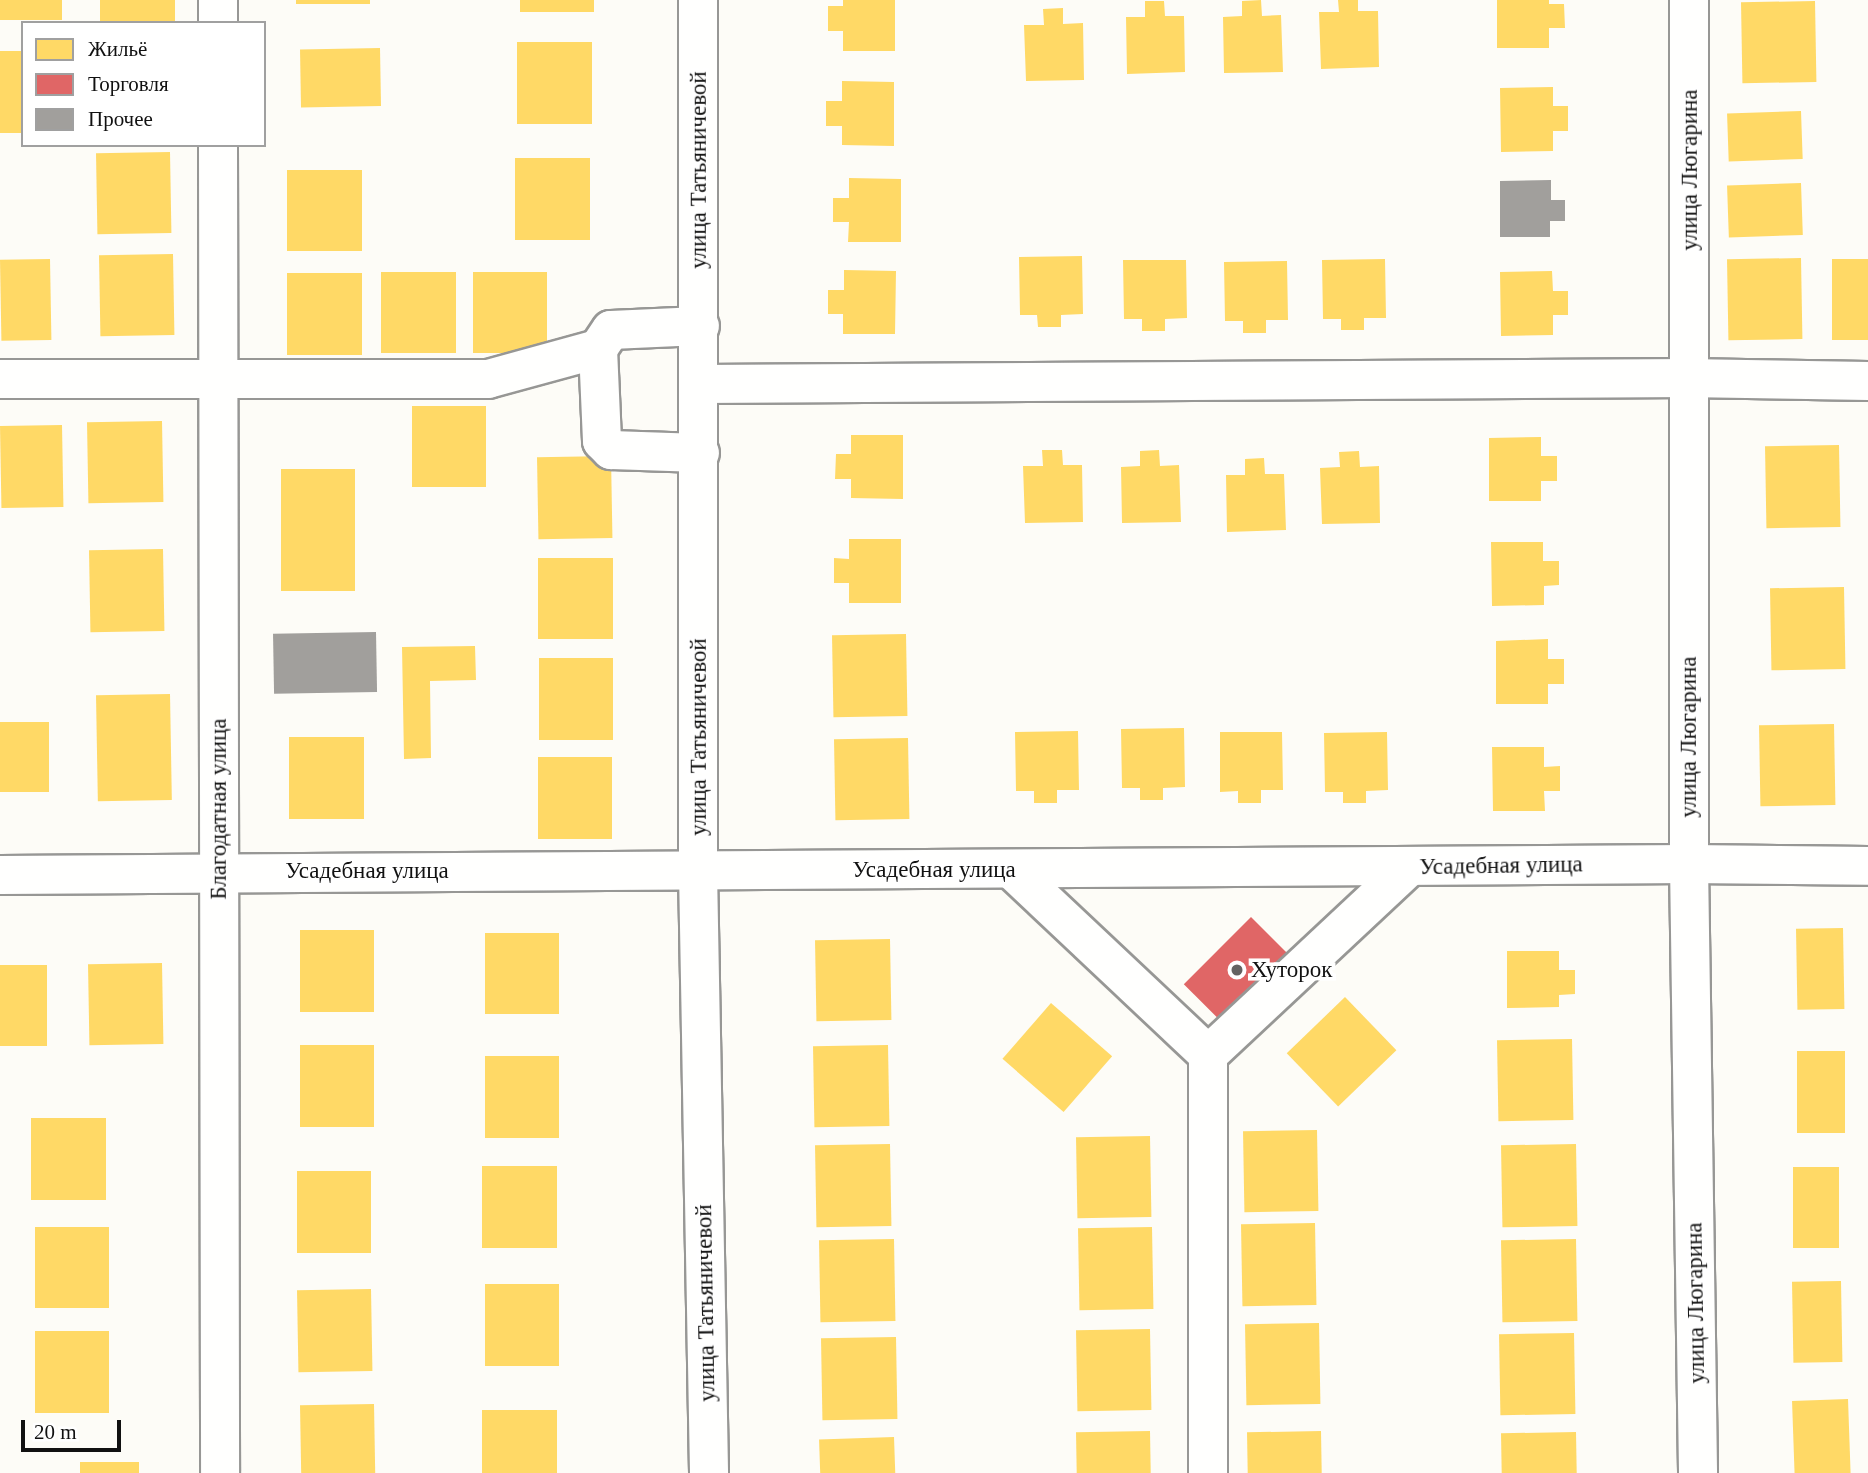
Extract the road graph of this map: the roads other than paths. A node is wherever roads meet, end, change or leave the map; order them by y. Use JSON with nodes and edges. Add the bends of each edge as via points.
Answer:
{"nodes":[{"id":1,"x":218,"y":0,"type":"edge"},
{"id":2,"x":698,"y":0,"type":"edge"},
{"id":3,"x":1689,"y":0,"type":"edge"},
{"id":4,"x":218,"y":21,"type":"edge"},
{"id":5,"x":218,"y":147,"type":"edge"},
{"id":6,"x":700,"y":326,"type":"junction"},
{"id":7,"x":598,"y":349,"type":"junction"},
{"id":8,"x":0,"y":379,"type":"edge"},
{"id":9,"x":219,"y":379,"type":"junction"},
{"id":10,"x":1691,"y":379,"type":"junction"},
{"id":11,"x":1868,"y":381,"type":"edge"},
{"id":12,"x":701,"y":384,"type":"junction"},
{"id":13,"x":700,"y":453,"type":"junction"},
{"id":14,"x":1689,"y":864,"type":"junction"},
{"id":15,"x":1868,"y":866,"type":"edge"},
{"id":16,"x":1409,"y":867,"type":"junction"},
{"id":17,"x":1012,"y":870,"type":"junction"},
{"id":18,"x":219,"y":871,"type":"junction"},
{"id":19,"x":698,"y":871,"type":"junction"},
{"id":20,"x":0,"y":875,"type":"edge"},
{"id":21,"x":1208,"y":1055,"type":"junction"},
{"id":22,"x":220,"y":1473,"type":"edge"},
{"id":23,"x":709,"y":1473,"type":"edge"},
{"id":24,"x":1208,"y":1473,"type":"edge"},
{"id":25,"x":1698,"y":1473,"type":"edge"}],
"edges":[{"from":1,"to":4,"type":"street"},
{"from":2,"to":6,"type":"street","name":"улица Татьяничевой"},
{"from":3,"to":10,"type":"street","name":"улица Люгарина"},
{"from":5,"to":9,"type":"street","name":"Благодатная улица"},
{"from":6,"to":7,"type":"street","via":[[611,330]]},
{"from":6,"to":12,"type":"street","name":"улица Татьяничевой"},
{"from":7,"to":9,"type":"street","via":[[488,379]]},
{"from":7,"to":13,"type":"street","via":[[602,442],[611,450]]},
{"from":8,"to":9,"type":"street"},
{"from":9,"to":18,"type":"street","name":"Благодатная улица"},
{"from":10,"to":11,"type":"street"},
{"from":10,"to":12,"type":"street"},
{"from":10,"to":14,"type":"street","name":"улица Люгарина"},
{"from":12,"to":13,"type":"street","name":"улица Татьяничевой"},
{"from":13,"to":19,"type":"street","name":"улица Татьяничевой"},
{"from":14,"to":15,"type":"street","name":"Усадебная улица"},
{"from":14,"to":16,"type":"street","name":"Усадебная улица"},
{"from":14,"to":25,"type":"street","name":"улица Люгарина"},
{"from":16,"to":17,"type":"street","name":"Усадебная улица"},
{"from":16,"to":21,"type":"street"},
{"from":17,"to":19,"type":"street","name":"Усадебная улица"},
{"from":17,"to":21,"type":"street"},
{"from":18,"to":19,"type":"street","name":"Усадебная улица"},
{"from":18,"to":20,"type":"street","name":"Усадебная улица"},
{"from":18,"to":22,"type":"street","name":"Благодатная улица"},
{"from":19,"to":23,"type":"street","name":"улица Татьяничевой"},
{"from":21,"to":24,"type":"street"}]}
